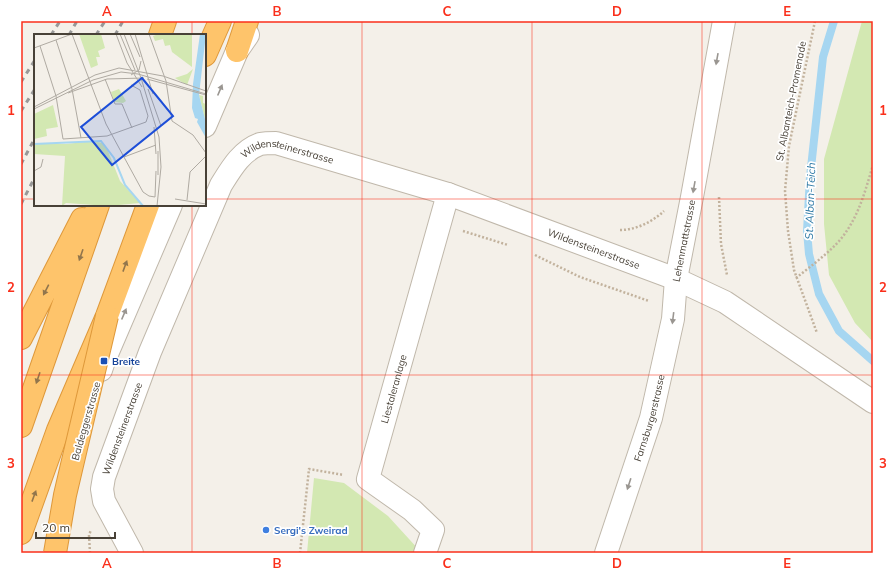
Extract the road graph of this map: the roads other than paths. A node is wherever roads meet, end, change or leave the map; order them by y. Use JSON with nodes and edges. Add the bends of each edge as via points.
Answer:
{"nodes":[{"id":1,"x":165,"y":21,"type":"edge"},
{"id":2,"x":220,"y":21,"type":"edge"},
{"id":3,"x":247,"y":21,"type":"edge"},
{"id":4,"x":257,"y":21,"type":"edge"},
{"id":5,"x":724,"y":21,"type":"edge"},
{"id":6,"x":160,"y":34,"type":"edge"},
{"id":7,"x":237,"y":51,"type":"junction"},
{"id":8,"x":206,"y":53,"type":"edge"},
{"id":9,"x":206,"y":124,"type":"edge"},
{"id":10,"x":448,"y":194,"type":"junction"},
{"id":11,"x":87,"y":206,"type":"edge"},
{"id":12,"x":98,"y":206,"type":"edge"},
{"id":13,"x":148,"y":206,"type":"edge"},
{"id":14,"x":171,"y":206,"type":"edge"},
{"id":15,"x":676,"y":279,"type":"junction"},
{"id":16,"x":106,"y":316,"type":"junction"},
{"id":17,"x":21,"y":338,"type":"edge"},
{"id":18,"x":873,"y":402,"type":"edge"},
{"id":19,"x":21,"y":426,"type":"edge"},
{"id":20,"x":21,"y":533,"type":"edge"},
{"id":21,"x":56,"y":553,"type":"edge"},
{"id":22,"x":132,"y":553,"type":"edge"},
{"id":23,"x":425,"y":553,"type":"edge"},
{"id":24,"x":606,"y":553,"type":"edge"}],
"edges":[{"from":1,"to":6,"type":"highway"},
{"from":2,"to":8,"type":"highway"},
{"from":3,"to":7,"type":"highway"},
{"from":4,"to":7,"type":"street"},
{"from":5,"to":15,"type":"street","name":"Lehenmattstrasse","one_way":true},
{"from":9,"to":7,"type":"street","one_way":true},
{"from":10,"to":15,"type":"street","name":"Wildensteinerstrasse"},
{"from":10,"to":22,"type":"street","name":"Wildensteinerstrasse","via":[[276,143],[261,144],[235,162],[221,185],[150,352],[104,477],[104,501]]},
{"from":10,"to":23,"type":"street","name":"Liestaleranlage","via":[[368,478],[412,510],[433,530]]},
{"from":11,"to":17,"type":"highway","one_way":true},
{"from":12,"to":19,"type":"highway","one_way":true},
{"from":16,"to":13,"type":"highway","one_way":true},
{"from":21,"to":14,"type":"street","name":"Baldeggerstrasse","one_way":true,"via":[[63,507],[91,400],[104,361]]},
{"from":15,"to":18,"type":"street","name":"Lehenmattstrasse","via":[[725,302]]},
{"from":15,"to":24,"type":"street","name":"Farnsburgerstrasse","one_way":true,"via":[[673,320],[651,418]]},
{"from":20,"to":16,"type":"highway","one_way":true,"bridge":true,"via":[[58,430]]},
{"from":16,"to":21,"type":"highway","bridge":true,"via":[[65,495]]}]}
